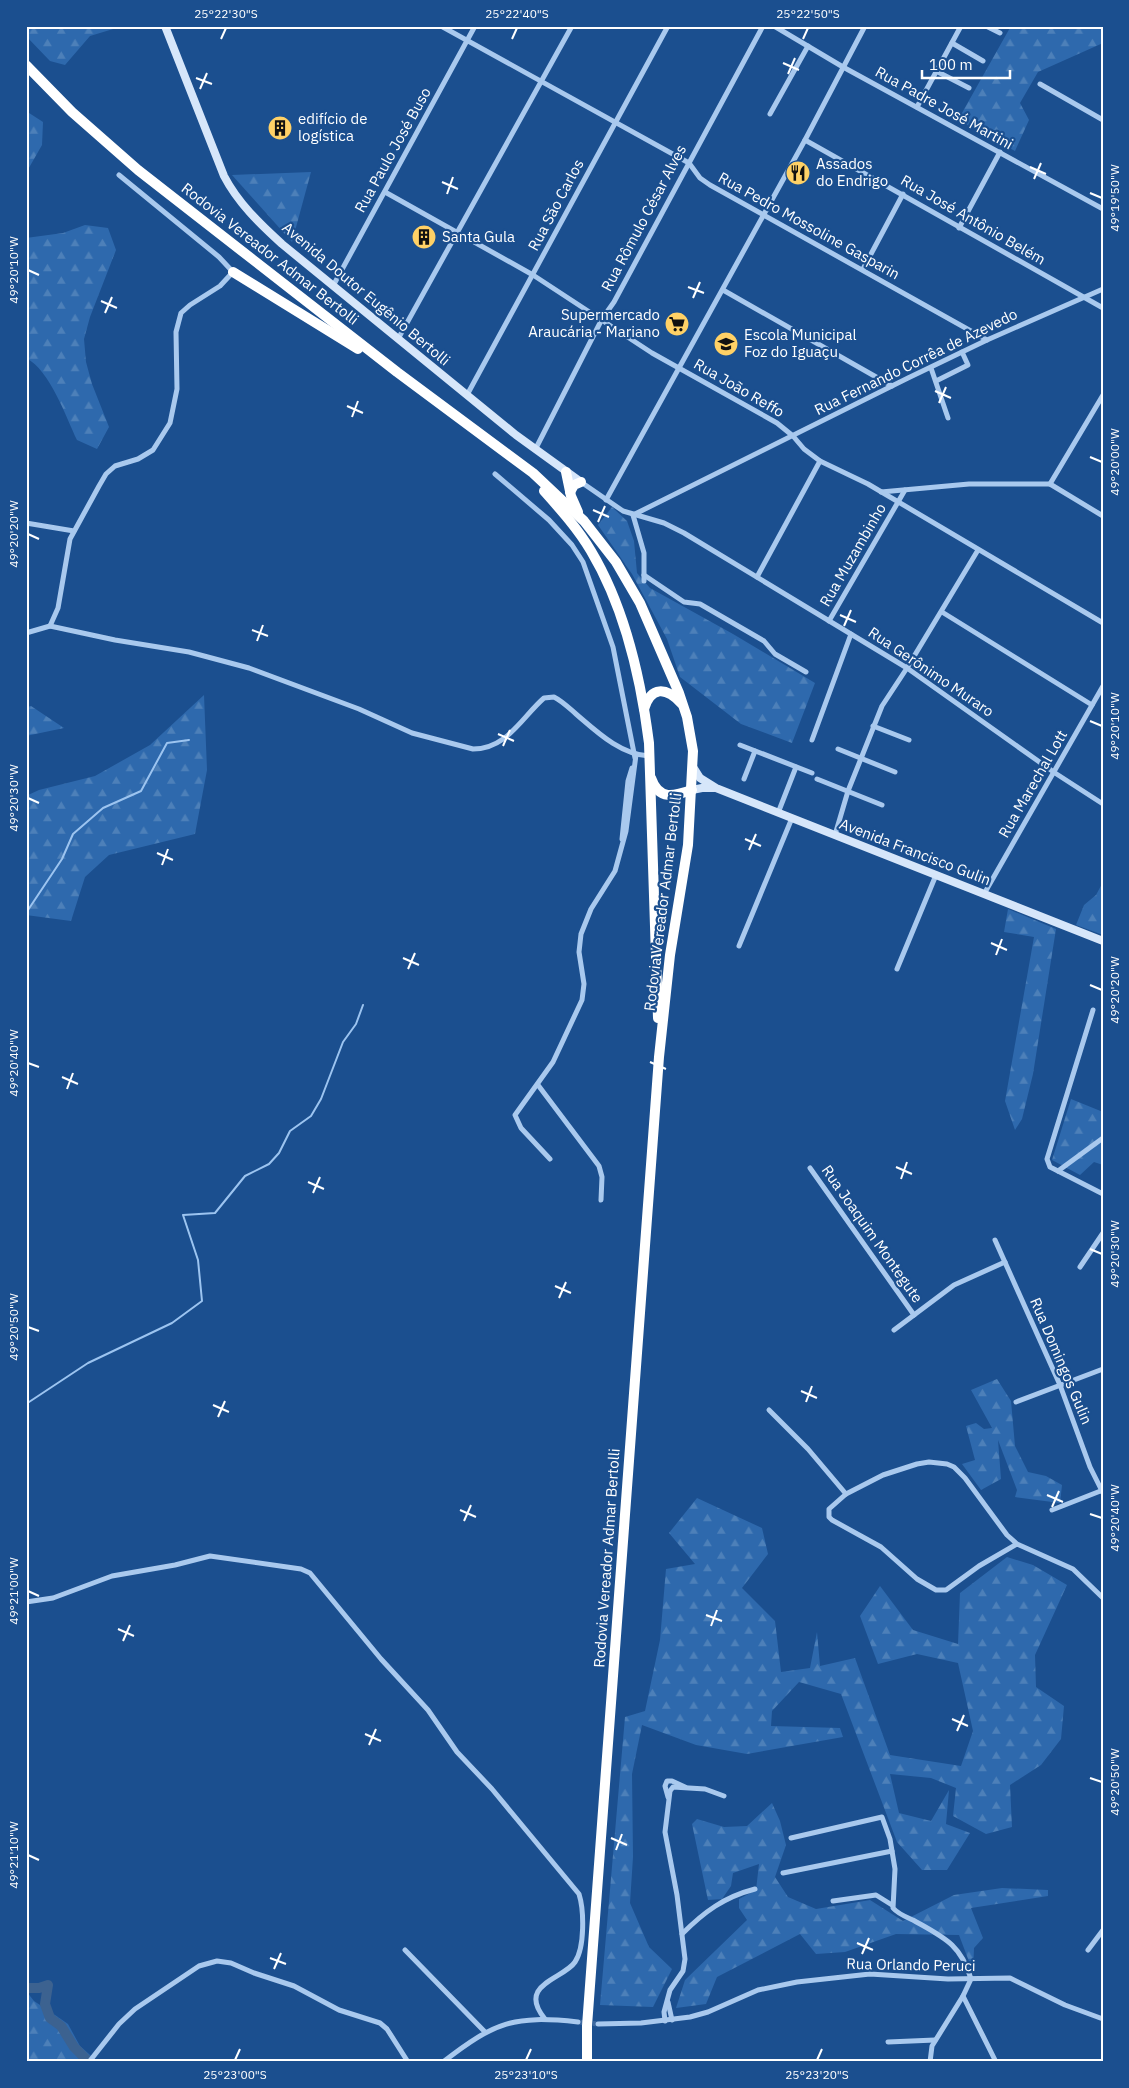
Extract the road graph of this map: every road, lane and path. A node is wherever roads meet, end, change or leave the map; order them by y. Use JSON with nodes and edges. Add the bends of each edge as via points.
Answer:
{"nodes":[{"id":1,"x":165,"y":26,"type":"edge"},
{"id":2,"x":441,"y":26,"type":"edge"},
{"id":3,"x":476,"y":26,"type":"edge"},
{"id":4,"x":572,"y":26,"type":"edge"},
{"id":5,"x":668,"y":26,"type":"edge"},
{"id":6,"x":763,"y":26,"type":"edge"},
{"id":7,"x":774,"y":26,"type":"edge"},
{"id":8,"x":865,"y":26,"type":"edge"},
{"id":9,"x":961,"y":26,"type":"edge"},
{"id":10,"x":986,"y":26,"type":"edge"},
{"id":11,"x":1000,"y":33,"type":"dead end"},
{"id":12,"x":467,"y":42,"type":"junction"},
{"id":13,"x":952,"y":43,"type":"junction"},
{"id":14,"x":808,"y":46,"type":"junction"},
{"id":15,"x":983,"y":61,"type":"dead end"},
{"id":16,"x":26,"y":65,"type":"edge"},
{"id":17,"x":843,"y":67,"type":"junction"},
{"id":18,"x":936,"y":71,"type":"junction"},
{"id":19,"x":542,"y":81,"type":"junction"},
{"id":20,"x":1040,"y":84,"type":"dead end"},
{"id":21,"x":969,"y":88,"type":"dead end"},
{"id":22,"x":916,"y":107,"type":"junction"},
{"id":23,"x":770,"y":114,"type":"dead end"},
{"id":24,"x":1103,"y":120,"type":"edge"},
{"id":25,"x":614,"y":123,"type":"junction"},
{"id":26,"x":805,"y":140,"type":"junction"},
{"id":27,"x":1000,"y":152,"type":"junction"},
{"id":28,"x":688,"y":163,"type":"junction"},
{"id":29,"x":119,"y":175,"type":"dead end"},
{"id":30,"x":385,"y":192,"type":"junction"},
{"id":31,"x":903,"y":194,"type":"junction"},
{"id":32,"x":1103,"y":209,"type":"edge"},
{"id":33,"x":763,"y":214,"type":"junction"},
{"id":34,"x":959,"y":228,"type":"junction"},
{"id":35,"x":456,"y":232,"type":"junction"},
{"id":36,"x":863,"y":269,"type":"junction"},
{"id":37,"x":233,"y":272,"type":"junction"},
{"id":38,"x":533,"y":275,"type":"junction"},
{"id":39,"x":333,"y":286,"type":"junction"},
{"id":40,"x":1103,"y":289,"type":"edge"},
{"id":41,"x":723,"y":290,"type":"junction"},
{"id":42,"x":1084,"y":298,"type":"junction"},
{"id":43,"x":1103,"y":308,"type":"edge"},
{"id":44,"x":602,"y":319,"type":"junction"},
{"id":45,"x":398,"y":339,"type":"junction"},
{"id":46,"x":987,"y":340,"type":"junction"},
{"id":47,"x":962,"y":352,"type":"junction"},
{"id":48,"x":679,"y":368,"type":"junction"},
{"id":49,"x":931,"y":368,"type":"junction"},
{"id":50,"x":397,"y":372,"type":"junction"},
{"id":51,"x":936,"y":380,"type":"junction"},
{"id":52,"x":892,"y":386,"type":"junction"},
{"id":53,"x":467,"y":395,"type":"junction"},
{"id":54,"x":1103,"y":395,"type":"edge"},
{"id":55,"x":948,"y":418,"type":"dead end"},
{"id":56,"x":793,"y":436,"type":"junction"},
{"id":57,"x":535,"y":450,"type":"junction"},
{"id":58,"x":506,"y":454,"type":"junction"},
{"id":59,"x":820,"y":461,"type":"junction"},
{"id":60,"x":566,"y":472,"type":"junction"},
{"id":61,"x":495,"y":474,"type":"dead end"},
{"id":62,"x":581,"y":482,"type":"junction"},
{"id":63,"x":1050,"y":484,"type":"junction"},
{"id":64,"x":905,"y":490,"type":"junction"},
{"id":65,"x":570,"y":492,"type":"junction"},
{"id":66,"x":881,"y":492,"type":"junction"},
{"id":67,"x":606,"y":500,"type":"junction"},
{"id":68,"x":898,"y":503,"type":"junction"},
{"id":69,"x":633,"y":515,"type":"junction"},
{"id":70,"x":1103,"y":516,"type":"edge"},
{"id":71,"x":584,"y":521,"type":"junction"},
{"id":72,"x":26,"y":523,"type":"edge"},
{"id":73,"x":74,"y":530,"type":"junction"},
{"id":74,"x":978,"y":550,"type":"junction"},
{"id":75,"x":757,"y":577,"type":"junction"},
{"id":76,"x":942,"y":612,"type":"junction"},
{"id":77,"x":829,"y":621,"type":"junction"},
{"id":78,"x":1103,"y":623,"type":"edge"},
{"id":79,"x":50,"y":626,"type":"junction"},
{"id":80,"x":26,"y":633,"type":"edge"},
{"id":81,"x":851,"y":634,"type":"junction"},
{"id":82,"x":907,"y":668,"type":"junction"},
{"id":83,"x":806,"y":672,"type":"dead end"},
{"id":84,"x":1103,"y":686,"type":"edge"},
{"id":85,"x":1092,"y":705,"type":"junction"},
{"id":86,"x":684,"y":706,"type":"junction"},
{"id":87,"x":644,"y":709,"type":"junction"},
{"id":88,"x":873,"y":726,"type":"junction"},
{"id":89,"x":812,"y":740,"type":"dead end"},
{"id":90,"x":909,"y":740,"type":"dead end"},
{"id":91,"x":740,"y":745,"type":"dead end"},
{"id":92,"x":838,"y":749,"type":"dead end"},
{"id":93,"x":755,"y":751,"type":"junction"},
{"id":94,"x":636,"y":755,"type":"junction"},
{"id":95,"x":649,"y":756,"type":"junction"},
{"id":96,"x":861,"y":758,"type":"junction"},
{"id":97,"x":693,"y":766,"type":"junction"},
{"id":98,"x":796,"y":767,"type":"junction"},
{"id":99,"x":895,"y":772,"type":"dead end"},
{"id":100,"x":812,"y":773,"type":"dead end"},
{"id":101,"x":1055,"y":773,"type":"junction"},
{"id":102,"x":650,"y":775,"type":"junction"},
{"id":103,"x":744,"y":779,"type":"dead end"},
{"id":104,"x":817,"y":779,"type":"dead end"},
{"id":105,"x":716,"y":788,"type":"junction"},
{"id":106,"x":692,"y":790,"type":"junction"},
{"id":107,"x":848,"y":792,"type":"junction"},
{"id":108,"x":1103,"y":804,"type":"edge"},
{"id":109,"x":882,"y":805,"type":"dead end"},
{"id":110,"x":778,"y":812,"type":"junction"},
{"id":111,"x":792,"y":818,"type":"junction"},
{"id":112,"x":836,"y":835,"type":"junction"},
{"id":113,"x":936,"y":875,"type":"junction"},
{"id":114,"x":984,"y":894,"type":"junction"},
{"id":115,"x":1103,"y":940,"type":"edge"},
{"id":116,"x":739,"y":946,"type":"dead end"},
{"id":117,"x":897,"y":969,"type":"dead end"},
{"id":118,"x":1093,"y":1010,"type":"dead end"},
{"id":119,"x":659,"y":1056,"type":"junction"},
{"id":120,"x":538,"y":1085,"type":"junction"},
{"id":121,"x":1103,"y":1138,"type":"edge"},
{"id":122,"x":550,"y":1159,"type":"dead end"},
{"id":123,"x":810,"y":1168,"type":"dead end"},
{"id":124,"x":1058,"y":1172,"type":"junction"},
{"id":125,"x":1103,"y":1194,"type":"edge"},
{"id":126,"x":601,"y":1200,"type":"dead end"},
{"id":127,"x":1103,"y":1233,"type":"edge"},
{"id":128,"x":996,"y":1240,"type":"dead end"},
{"id":129,"x":1005,"y":1262,"type":"junction"},
{"id":130,"x":1080,"y":1267,"type":"dead end"},
{"id":131,"x":914,"y":1315,"type":"junction"},
{"id":132,"x":894,"y":1330,"type":"dead end"},
{"id":133,"x":1103,"y":1369,"type":"edge"},
{"id":134,"x":1060,"y":1385,"type":"junction"},
{"id":135,"x":1016,"y":1402,"type":"dead end"},
{"id":136,"x":768,"y":1410,"type":"dead end"},
{"id":137,"x":1102,"y":1491,"type":"edge"},
{"id":138,"x":846,"y":1494,"type":"junction"},
{"id":139,"x":1052,"y":1510,"type":"dead end"},
{"id":140,"x":1017,"y":1544,"type":"junction"},
{"id":141,"x":1103,"y":1598,"type":"edge"},
{"id":142,"x":26,"y":1602,"type":"edge"},
{"id":143,"x":688,"y":1788,"type":"junction"},
{"id":144,"x":724,"y":1796,"type":"dead end"},
{"id":145,"x":669,"y":1800,"type":"junction"},
{"id":146,"x":791,"y":1838,"type":"dead end"},
{"id":147,"x":892,"y":1851,"type":"junction"},
{"id":148,"x":784,"y":1873,"type":"dead end"},
{"id":149,"x":754,"y":1889,"type":"dead end"},
{"id":150,"x":834,"y":1901,"type":"dead end"},
{"id":151,"x":892,"y":1905,"type":"junction"},
{"id":152,"x":1103,"y":1930,"type":"edge"},
{"id":153,"x":682,"y":1934,"type":"junction"},
{"id":154,"x":405,"y":1950,"type":"dead end"},
{"id":155,"x":1088,"y":1950,"type":"dead end"},
{"id":156,"x":971,"y":1979,"type":"junction"},
{"id":157,"x":962,"y":1996,"type":"junction"},
{"id":158,"x":668,"y":2002,"type":"junction"},
{"id":159,"x":545,"y":2019,"type":"junction"},
{"id":160,"x":1103,"y":2019,"type":"edge"},
{"id":161,"x":672,"y":2020,"type":"junction"},
{"id":162,"x":665,"y":2021,"type":"junction"},
{"id":163,"x":578,"y":2022,"type":"tunnel mouth"},
{"id":164,"x":598,"y":2024,"type":"tunnel mouth"},
{"id":165,"x":485,"y":2032,"type":"junction"},
{"id":166,"x":935,"y":2040,"type":"junction"},
{"id":167,"x":888,"y":2042,"type":"dead end"},
{"id":168,"x":90,"y":2061,"type":"edge"},
{"id":169,"x":408,"y":2062,"type":"edge"},
{"id":170,"x":443,"y":2062,"type":"edge"},
{"id":171,"x":587,"y":2062,"type":"edge"},
{"id":172,"x":930,"y":2062,"type":"edge"},
{"id":173,"x":996,"y":2062,"type":"edge"}],
"edges":[{"from":1,"to":39,"type":"street","name":"Avenida Doutor Eugênio Bertolli","via":[[228,184],[266,230]]},
{"from":2,"to":12,"type":"street","name":"Rua Pedro Mossoline Gasparin"},
{"from":3,"to":12,"type":"street","name":"Rua Paulo José Buso"},
{"from":4,"to":19,"type":"street"},
{"from":5,"to":25,"type":"street","name":"Rua São Carlos"},
{"from":6,"to":28,"type":"street","name":"Rua Rômulo César Alves"},
{"from":7,"to":14,"type":"street","name":"Rua Padre José Martini"},
{"from":8,"to":17,"type":"street"},
{"from":9,"to":13,"type":"street"},
{"from":10,"to":11,"type":"street"},
{"from":12,"to":19,"type":"street","name":"Rua Pedro Mossoline Gasparin"},
{"from":12,"to":30,"type":"street","name":"Rua Paulo José Buso"},
{"from":13,"to":15,"type":"street"},
{"from":13,"to":18,"type":"street"},
{"from":14,"to":17,"type":"street","name":"Rua Padre José Martini"},
{"from":14,"to":23,"type":"street"},
{"from":16,"to":50,"type":"highway","name":"Rodovia Vereador Admar Bertolli","via":[[72,112],[138,170]]},
{"from":17,"to":22,"type":"street","name":"Rua Padre José Martini"},
{"from":17,"to":26,"type":"street"},
{"from":18,"to":21,"type":"street"},
{"from":18,"to":22,"type":"street"},
{"from":19,"to":25,"type":"street","name":"Rua Pedro Mossoline Gasparin"},
{"from":19,"to":35,"type":"street"},
{"from":20,"to":24,"type":"street"},
{"from":22,"to":27,"type":"street","name":"Rua Padre José Martini"},
{"from":25,"to":28,"type":"street","name":"Rua Pedro Mossoline Gasparin"},
{"from":25,"to":38,"type":"street","name":"Rua São Carlos"},
{"from":26,"to":31,"type":"street","name":"Rua José Antônio Belém"},
{"from":26,"to":33,"type":"street"},
{"from":27,"to":32,"type":"street","name":"Rua Padre José Martini"},
{"from":27,"to":34,"type":"street"},
{"from":28,"to":33,"type":"street","name":"Rua Pedro Mossoline Gasparin","via":[[710,185]]},
{"from":28,"to":44,"type":"street","name":"Rua Rômulo César Alves"},
{"from":29,"to":37,"type":"street"},
{"from":30,"to":35,"type":"street","name":"Rua João Reffo"},
{"from":30,"to":39,"type":"street","name":"Rua Paulo José Buso"},
{"from":31,"to":34,"type":"street","name":"Rua José Antônio Belém"},
{"from":31,"to":36,"type":"street"},
{"from":33,"to":36,"type":"street","name":"Rua Pedro Mossoline Gasparin"},
{"from":33,"to":41,"type":"street"},
{"from":34,"to":42,"type":"street","name":"Rua José Antônio Belém"},
{"from":35,"to":38,"type":"street","name":"Rua João Reffo"},
{"from":35,"to":45,"type":"street"},
{"from":36,"to":46,"type":"street","name":"Rua Pedro Mossoline Gasparin"},
{"from":37,"to":50,"type":"highway"},
{"from":37,"to":73,"type":"street","via":[[178,319],[176,401],[170,423],[159,442],[146,456],[110,470]]},
{"from":38,"to":44,"type":"street","name":"Rua João Reffo"},
{"from":38,"to":53,"type":"street","name":"Rua São Carlos"},
{"from":39,"to":45,"type":"street","name":"Avenida Doutor Eugênio Bertolli"},
{"from":40,"to":42,"type":"street","name":"Rua Fernando Corrêa de Azevedo"},
{"from":41,"to":48,"type":"street"},
{"from":41,"to":52,"type":"street"},
{"from":42,"to":43,"type":"street","name":"Rua José Antônio Belém"},
{"from":42,"to":46,"type":"street","name":"Rua Fernando Corrêa de Azevedo"},
{"from":44,"to":48,"type":"street","name":"Rua João Reffo"},
{"from":44,"to":57,"type":"street","name":"Rua Rômulo César Alves"},
{"from":45,"to":53,"type":"street","name":"Avenida Doutor Eugênio Bertolli"},
{"from":46,"to":47,"type":"street","name":"Rua Fernando Corrêa de Azevedo"},
{"from":47,"to":49,"type":"street","name":"Rua Fernando Corrêa de Azevedo"},
{"from":47,"to":51,"type":"street","via":[[968,365]]},
{"from":48,"to":56,"type":"street","name":"Rua João Reffo","via":[[772,420]]},
{"from":48,"to":67,"type":"street"},
{"from":49,"to":51,"type":"street"},
{"from":49,"to":52,"type":"street","name":"Rua Fernando Corrêa de Azevedo"},
{"from":50,"to":58,"type":"highway","name":"Rodovia Vereador Admar Bertolli"},
{"from":51,"to":55,"type":"street"},
{"from":52,"to":56,"type":"street","name":"Rua Fernando Corrêa de Azevedo"},
{"from":53,"to":57,"type":"street","name":"Avenida Doutor Eugênio Bertolli"},
{"from":54,"to":63,"type":"street"},
{"from":56,"to":59,"type":"street","name":"Rua João Reffo","via":[[804,450]]},
{"from":56,"to":69,"type":"street","name":"Rua Fernando Corrêa de Azevedo"},
{"from":57,"to":60,"type":"street","name":"Avenida Doutor Eugênio Bertolli"},
{"from":58,"to":71,"type":"highway","name":"Rodovia Vereador Admar Bertolli"},
{"from":58,"to":87,"type":"highway","name":"Rodovia Vereador Admar Bertolli","via":[[556,504],[592,553],[620,616]]},
{"from":59,"to":66,"type":"street","name":"Rua João Reffo"},
{"from":59,"to":75,"type":"street"},
{"from":60,"to":62,"type":"street","name":"Avenida Doutor Eugênio Bertolli"},
{"from":60,"to":65,"type":"highway"},
{"from":61,"to":94,"type":"street","via":[[550,520],[583,562],[613,647]]},
{"from":62,"to":65,"type":"highway"},
{"from":62,"to":67,"type":"street","name":"Avenida Doutor Eugênio Bertolli"},
{"from":63,"to":64,"type":"street","via":[[969,484]]},
{"from":63,"to":70,"type":"street"},
{"from":64,"to":66,"type":"street"},
{"from":64,"to":68,"type":"street","name":"Rua Muzambinho"},
{"from":65,"to":71,"type":"highway"},
{"from":66,"to":68,"type":"street","name":"Rua João Reffo"},
{"from":67,"to":69,"type":"street","name":"Avenida Doutor Eugênio Bertolli"},
{"from":68,"to":74,"type":"street","name":"Rua João Reffo"},
{"from":68,"to":77,"type":"street","name":"Rua Muzambinho"},
{"from":69,"to":75,"type":"street","name":"Rua Gerônimo Muraro","via":[[674,527]]},
{"from":69,"to":83,"type":"street","via":[[643,545],[644,578],[684,602],[700,604],[764,641],[775,654]]},
{"from":71,"to":86,"type":"highway","name":"Rodovia Vereador Admar Bertolli","via":[[608,550],[633,590]]},
{"from":72,"to":73,"type":"street"},
{"from":73,"to":79,"type":"street","via":[[58,608]]},
{"from":74,"to":76,"type":"street"},
{"from":74,"to":78,"type":"street","name":"Rua João Reffo"},
{"from":75,"to":77,"type":"street","name":"Rua Gerônimo Muraro"},
{"from":76,"to":82,"type":"street"},
{"from":76,"to":85,"type":"street"},
{"from":77,"to":81,"type":"street","name":"Rua Gerônimo Muraro"},
{"from":79,"to":80,"type":"street"},
{"from":79,"to":94,"type":"street","via":[[190,652],[249,668],[359,709],[412,733],[473,749],[482,749],[500,741],[518,727],[544,698],[554,696],[600,734]]},
{"from":81,"to":82,"type":"street","name":"Rua Gerônimo Muraro"},
{"from":81,"to":89,"type":"street"},
{"from":82,"to":88,"type":"street"},
{"from":82,"to":101,"type":"street","name":"Rua Gerônimo Muraro"},
{"from":84,"to":85,"type":"street","name":"Rua Marechal Lott"},
{"from":85,"to":101,"type":"street","name":"Rua Marechal Lott"},
{"from":86,"to":87,"type":"highway","via":[[672,695],[661,691],[652,694]]},
{"from":86,"to":97,"type":"highway","name":"Rodovia Vereador Admar Bertolli"},
{"from":87,"to":95,"type":"highway","name":"Rodovia Vereador Admar Bertolli"},
{"from":88,"to":90,"type":"street"},
{"from":88,"to":96,"type":"street"},
{"from":91,"to":93,"type":"street"},
{"from":92,"to":96,"type":"street"},
{"from":93,"to":98,"type":"street"},
{"from":93,"to":103,"type":"street"},
{"from":94,"to":95,"type":"street"},
{"from":94,"to":120,"type":"street","via":[[628,795],[626,831],[613,877],[590,909],[583,926],[579,952],[584,984],[582,1000],[553,1062]]},
{"from":95,"to":102,"type":"highway","name":"Rodovia Vereador Admar Bertolli"},
{"from":96,"to":99,"type":"street"},
{"from":96,"to":107,"type":"street"},
{"from":97,"to":105,"type":"street","name":"Avenida Francisco Gulin","via":[[700,778]]},
{"from":97,"to":106,"type":"highway","name":"Rodovia Vereador Admar Bertolli"},
{"from":98,"to":100,"type":"street"},
{"from":98,"to":110,"type":"street"},
{"from":101,"to":108,"type":"street","name":"Rua Gerônimo Muraro"},
{"from":101,"to":114,"type":"street","name":"Rua Marechal Lott"},
{"from":102,"to":106,"type":"highway","via":[[656,789],[666,796]]},
{"from":102,"to":119,"type":"highway","name":"Rodovia Vereador Admar Bertolli"},
{"from":104,"to":107,"type":"street"},
{"from":105,"to":106,"type":"street","name":"Avenida Francisco Gulin"},
{"from":105,"to":110,"type":"street","name":"Avenida Francisco Gulin"},
{"from":106,"to":119,"type":"highway","name":"Rodovia Vereador Admar Bertolli","via":[[688,845],[670,955]]},
{"from":107,"to":109,"type":"street"},
{"from":107,"to":112,"type":"street"},
{"from":110,"to":111,"type":"street","name":"Avenida Francisco Gulin"},
{"from":111,"to":112,"type":"street","name":"Avenida Francisco Gulin"},
{"from":111,"to":116,"type":"street"},
{"from":112,"to":113,"type":"street","name":"Avenida Francisco Gulin"},
{"from":113,"to":114,"type":"street","name":"Avenida Francisco Gulin"},
{"from":113,"to":117,"type":"street"},
{"from":114,"to":115,"type":"street","name":"Avenida Francisco Gulin"},
{"from":118,"to":124,"type":"street","via":[[1047,1159],[1050,1167]]},
{"from":119,"to":171,"type":"highway","name":"Rodovia Vereador Admar Bertolli","via":[[587,2026]]},
{"from":120,"to":122,"type":"street","via":[[516,1112],[515,1118]]},
{"from":120,"to":126,"type":"street","via":[[599,1166]]},
{"from":121,"to":124,"type":"street"},
{"from":123,"to":131,"type":"street","name":"Rua Joaquim Montegute"},
{"from":124,"to":125,"type":"street"},
{"from":127,"to":130,"type":"street"},
{"from":128,"to":129,"type":"street","name":"Rua Domingos Gulin"},
{"from":129,"to":131,"type":"street","via":[[954,1285]]},
{"from":129,"to":134,"type":"street","name":"Rua Domingos Gulin"},
{"from":131,"to":132,"type":"street"},
{"from":133,"to":134,"type":"street"},
{"from":134,"to":135,"type":"street"},
{"from":134,"to":137,"type":"street","name":"Rua Domingos Gulin"},
{"from":136,"to":138,"type":"street","via":[[808,1449]]},
{"from":137,"to":139,"type":"street"},
{"from":138,"to":140,"type":"street","via":[[874,1478],[907,1466],[928,1462],[947,1464],[960,1472],[999,1526]]},
{"from":138,"to":140,"type":"street","via":[[829,1509],[830,1517],[888,1551],[917,1579],[936,1590],[950,1587]]},
{"from":140,"to":141,"type":"street","via":[[1072,1568]]},
{"from":142,"to":159,"type":"street","via":[[53,1598],[112,1576],[210,1556],[310,1572],[381,1659],[428,1710],[457,1752],[579,1894],[583,1910],[578,1955],[573,1965],[550,1979],[540,1990],[537,2008]]},
{"from":143,"to":144,"type":"street","via":[[705,1789]]},
{"from":143,"to":145,"type":"street","via":[[673,1787]]},
{"from":143,"to":145,"type":"street","via":[[667,1781],[665,1786]]},
{"from":145,"to":153,"type":"street","via":[[665,1832],[678,1894]]},
{"from":146,"to":147,"type":"street","via":[[882,1817]]},
{"from":147,"to":148,"type":"street"},
{"from":147,"to":151,"type":"street","via":[[896,1875]]},
{"from":149,"to":153,"type":"street","via":[[734,1894],[706,1911]]},
{"from":150,"to":151,"type":"street","via":[[876,1895]]},
{"from":151,"to":156,"type":"street","via":[[897,1912],[956,1948]]},
{"from":152,"to":155,"type":"street"},
{"from":153,"to":158,"type":"street","via":[[684,1965],[670,1990]]},
{"from":154,"to":165,"type":"street"},
{"from":156,"to":157,"type":"street"},
{"from":156,"to":160,"type":"street","name":"Rua Orlando Peruci","via":[[1010,1978]]},
{"from":156,"to":161,"type":"street","name":"Rua Orlando Peruci","via":[[864,1974],[797,1982],[758,1990],[708,2012]]},
{"from":157,"to":166,"type":"street"},
{"from":157,"to":173,"type":"street"},
{"from":158,"to":161,"type":"street"},
{"from":158,"to":162,"type":"street"},
{"from":159,"to":163,"type":"street"},
{"from":159,"to":165,"type":"street","via":[[515,2021]]},
{"from":161,"to":162,"type":"street","name":"Rua Orlando Peruci"},
{"from":162,"to":164,"type":"street","name":"Rua Orlando Peruci"},
{"from":165,"to":170,"type":"street"},
{"from":166,"to":167,"type":"street"},
{"from":166,"to":172,"type":"street"},
{"from":168,"to":169,"type":"street","via":[[135,2009],[199,1966],[217,1961],[294,1986],[339,2010],[380,2023]]}]}
